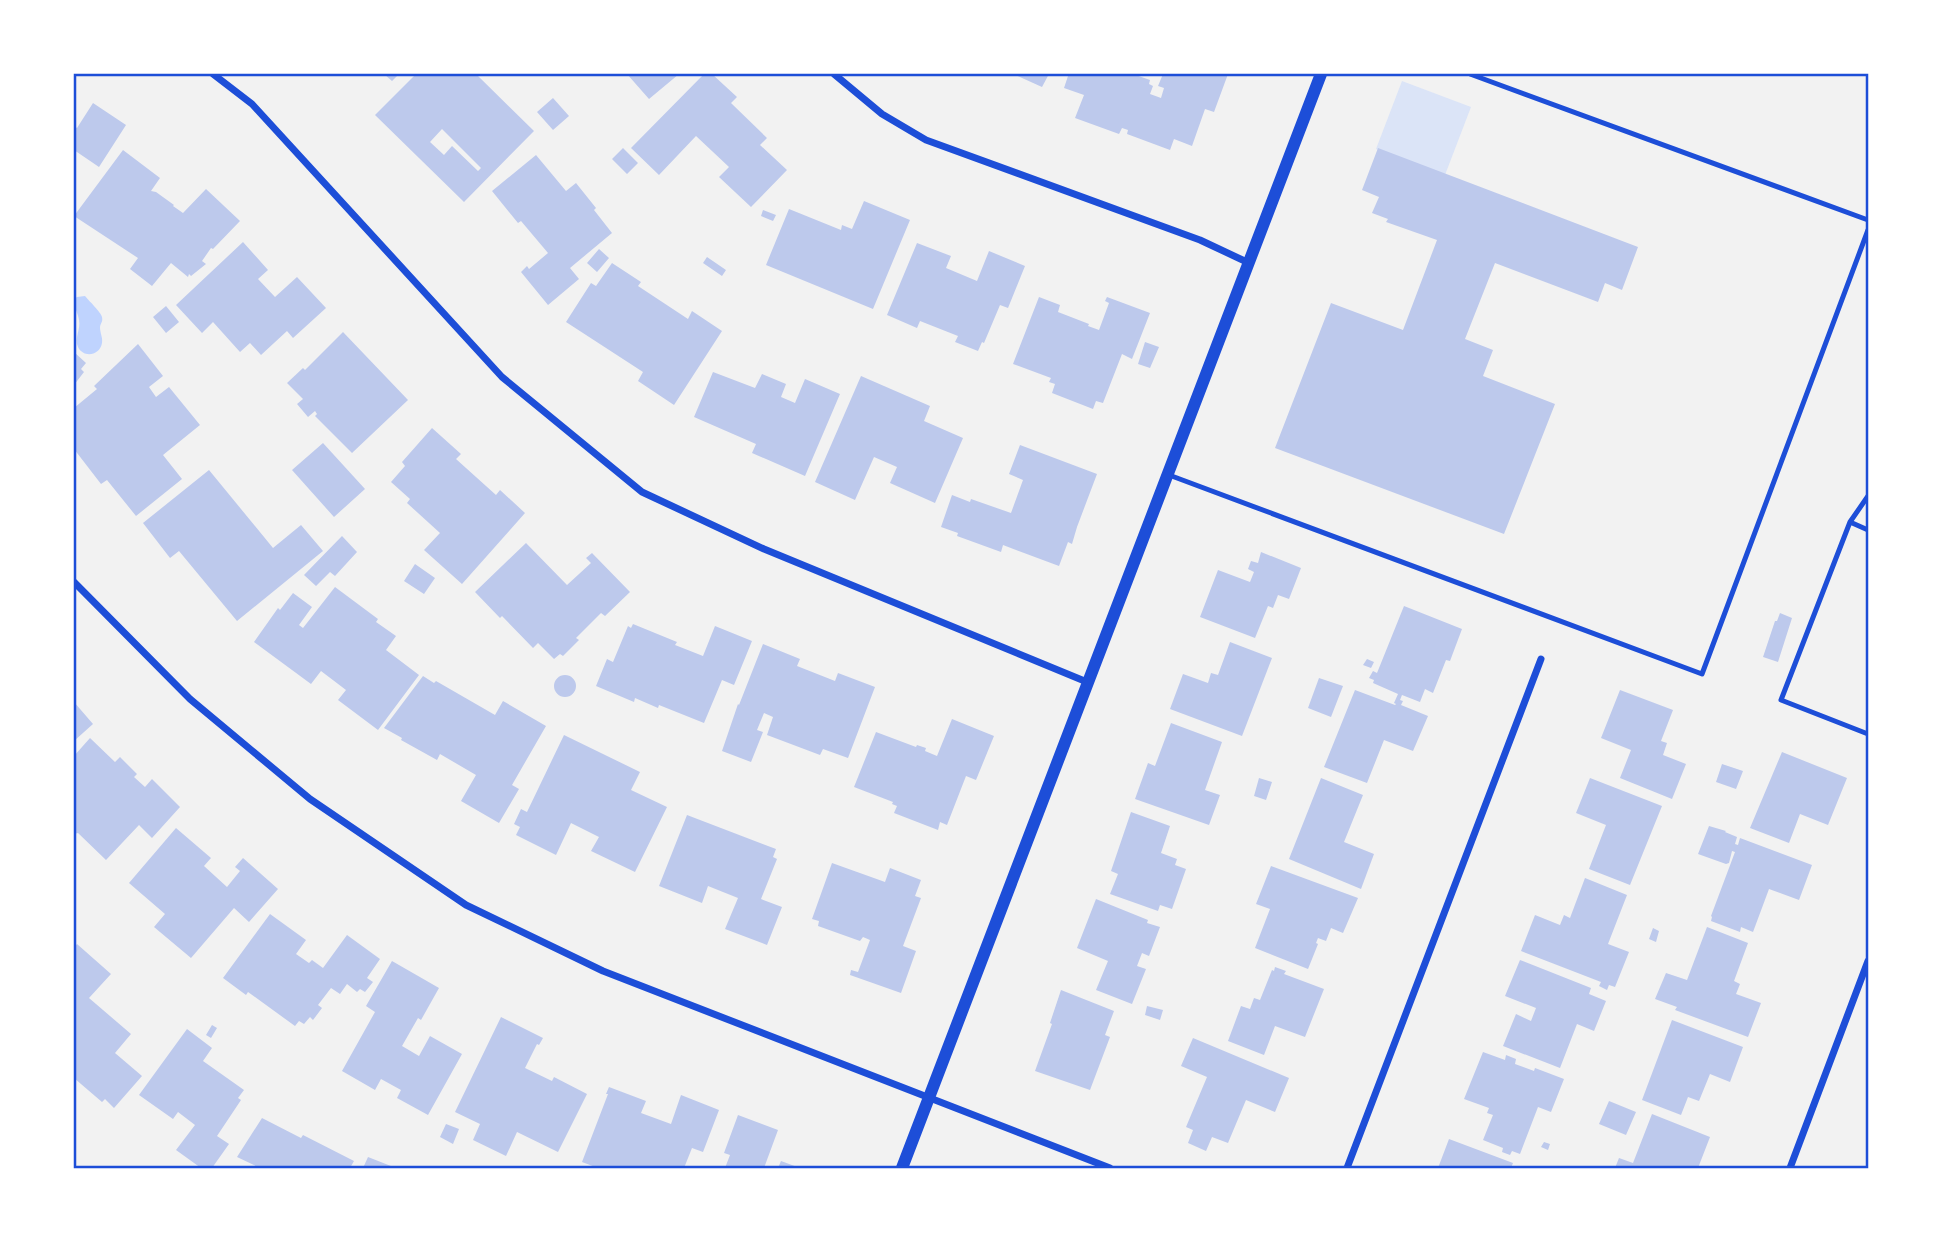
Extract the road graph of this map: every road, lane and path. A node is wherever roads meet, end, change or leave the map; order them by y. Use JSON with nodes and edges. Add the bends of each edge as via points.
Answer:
{"nodes":[{"id":1,"x":213,"y":74,"type":"edge"},
{"id":2,"x":834,"y":74,"type":"edge"},
{"id":3,"x":1321,"y":74,"type":"edge"},
{"id":4,"x":1469,"y":74,"type":"edge"},
{"id":5,"x":1868,"y":220,"type":"edge"},
{"id":6,"x":1868,"y":230,"type":"edge"},
{"id":7,"x":1249,"y":263,"type":"junction"},
{"id":8,"x":1169,"y":475,"type":"junction"},
{"id":9,"x":1868,"y":496,"type":"edge"},
{"id":10,"x":1850,"y":522,"type":"junction"},
{"id":11,"x":1868,"y":530,"type":"edge"},
{"id":12,"x":74,"y":582,"type":"edge"},
{"id":13,"x":1541,"y":659,"type":"dead end"},
{"id":14,"x":1087,"y":682,"type":"junction"},
{"id":15,"x":1868,"y":734,"type":"edge"},
{"id":16,"x":1868,"y":961,"type":"edge"},
{"id":17,"x":929,"y":1099,"type":"junction"},
{"id":18,"x":902,"y":1168,"type":"edge"},
{"id":19,"x":1110,"y":1168,"type":"edge"},
{"id":20,"x":1347,"y":1168,"type":"edge"},
{"id":21,"x":1790,"y":1168,"type":"edge"}],
"edges":[{"from":1,"to":14,"type":"street","via":[[252,104],[502,377],[642,492],[764,549]]},
{"from":2,"to":7,"type":"street","via":[[882,114],[926,140],[1200,240]]},
{"from":3,"to":7,"type":"street"},
{"from":4,"to":5,"type":"lane"},
{"from":6,"to":8,"type":"lane","via":[[1702,674]]},
{"from":7,"to":8,"type":"street"},
{"from":8,"to":14,"type":"street"},
{"from":9,"to":10,"type":"lane"},
{"from":10,"to":11,"type":"lane"},
{"from":10,"to":15,"type":"lane","via":[[1781,700]]},
{"from":12,"to":17,"type":"street","via":[[190,699],[310,799],[466,905],[603,971]]},
{"from":13,"to":20,"type":"street"},
{"from":14,"to":17,"type":"street"},
{"from":16,"to":21,"type":"street"},
{"from":17,"to":18,"type":"street"},
{"from":17,"to":19,"type":"street"}]}
